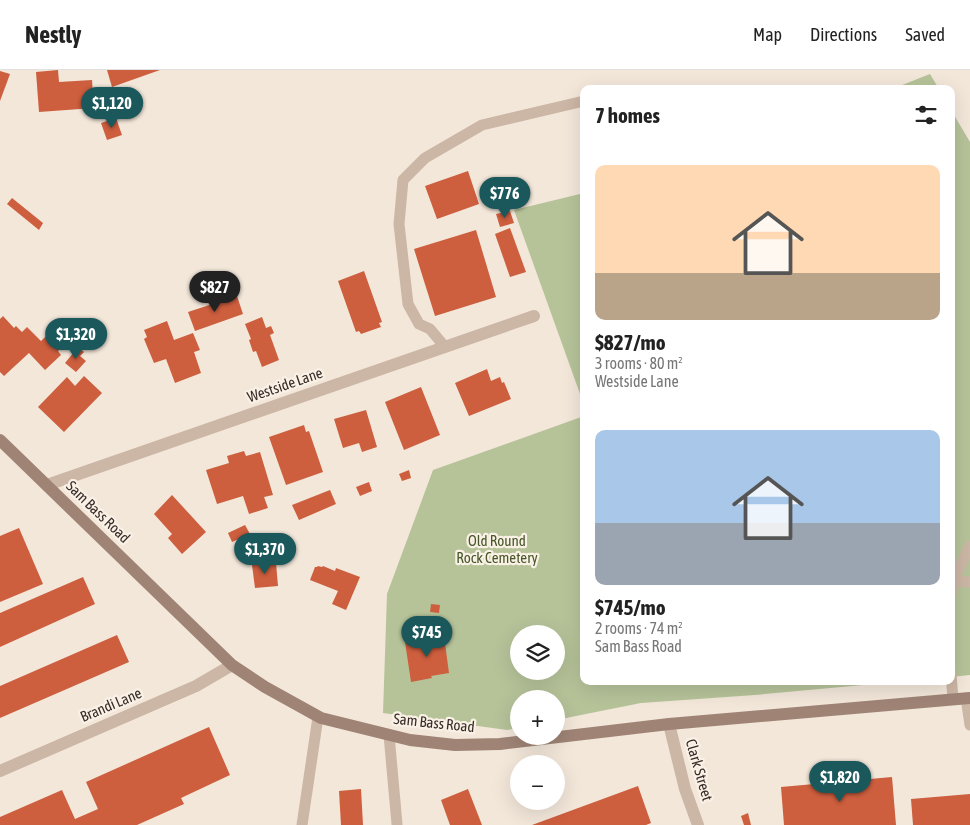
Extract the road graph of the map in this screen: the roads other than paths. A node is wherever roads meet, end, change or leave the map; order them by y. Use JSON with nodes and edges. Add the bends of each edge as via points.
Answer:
{"nodes":[{"id":1,"x":580,"y":102,"type":"edge"},
{"id":2,"x":534,"y":316,"type":"dead end"},
{"id":3,"x":445,"y":347,"type":"junction"},
{"id":4,"x":0,"y":440,"type":"edge"},
{"id":5,"x":47,"y":485,"type":"junction"},
{"id":6,"x":970,"y":546,"type":"edge"},
{"id":7,"x":955,"y":575,"type":"edge"},
{"id":8,"x":955,"y":581,"type":"edge"},
{"id":9,"x":970,"y":582,"type":"edge"},
{"id":10,"x":232,"y":665,"type":"junction"},
{"id":11,"x":955,"y":682,"type":"edge"},
{"id":12,"x":963,"y":698,"type":"edge"},
{"id":13,"x":318,"y":717,"type":"junction"},
{"id":14,"x":669,"y":724,"type":"junction"},
{"id":15,"x":970,"y":725,"type":"edge"},
{"id":16,"x":388,"y":736,"type":"junction"},
{"id":17,"x":0,"y":771,"type":"edge"},
{"id":18,"x":396,"y":824,"type":"dead end"},
{"id":19,"x":302,"y":825,"type":"edge"},
{"id":20,"x":698,"y":825,"type":"edge"}],
"edges":[{"from":1,"to":3,"type":"lane","via":[[482,125],[425,158],[403,180],[399,224],[408,304],[419,324],[430,329]]},
{"from":2,"to":3,"type":"street","name":"Westside Lane"},
{"from":3,"to":5,"type":"street","name":"Westside Lane"},
{"from":4,"to":5,"type":"main road","name":"Sam Bass Road"},
{"from":5,"to":10,"type":"main road","name":"Sam Bass Road"},
{"from":6,"to":7,"type":"lane"},
{"from":8,"to":9,"type":"lane"},
{"from":10,"to":13,"type":"main road","name":"Sam Bass Road"},
{"from":10,"to":17,"type":"street","name":"Brandi Lane","via":[[196,686]]},
{"from":11,"to":12,"type":"lane"},
{"from":12,"to":14,"type":"main road","name":"Sam Bass Road"},
{"from":12,"to":15,"type":"lane"},
{"from":13,"to":16,"type":"main road","name":"Sam Bass Road"},
{"from":13,"to":19,"type":"lane"},
{"from":14,"to":16,"type":"main road","name":"Sam Bass Road","via":[[500,744],[455,745]]},
{"from":14,"to":20,"type":"street","name":"Clark Street"},
{"from":16,"to":18,"type":"lane"}]}
